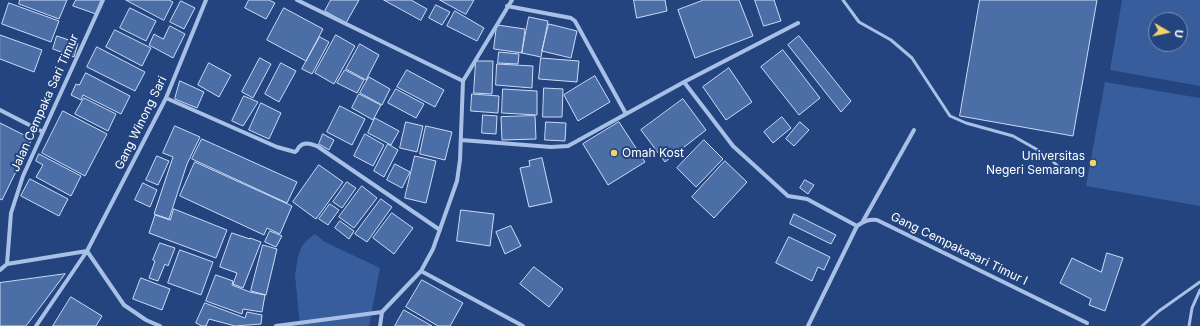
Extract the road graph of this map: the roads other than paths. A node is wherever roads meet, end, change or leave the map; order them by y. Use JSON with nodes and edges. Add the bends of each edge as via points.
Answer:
{"nodes":[{"id":1,"x":103,"y":0,"type":"edge"},
{"id":2,"x":206,"y":0,"type":"edge"},
{"id":3,"x":297,"y":0,"type":"edge"},
{"id":4,"x":512,"y":0,"type":"edge"},
{"id":5,"x":843,"y":0,"type":"edge"},
{"id":6,"x":507,"y":6,"type":"junction"},
{"id":7,"x":798,"y":23,"type":"dead end"},
{"id":8,"x":463,"y":81,"type":"junction"},
{"id":9,"x":684,"y":82,"type":"junction"},
{"id":10,"x":166,"y":98,"type":"junction"},
{"id":11,"x":0,"y":110,"type":"edge"},
{"id":12,"x":626,"y":114,"type":"junction"},
{"id":13,"x":914,"y":130,"type":"dead end"},
{"id":14,"x":43,"y":132,"type":"junction"},
{"id":15,"x":461,"y":140,"type":"junction"},
{"id":16,"x":1062,"y":170,"type":"dead end"},
{"id":17,"x":863,"y":221,"type":"junction"},
{"id":18,"x":857,"y":226,"type":"junction"},
{"id":19,"x":440,"y":230,"type":"junction"},
{"id":20,"x":87,"y":251,"type":"junction"},
{"id":21,"x":7,"y":264,"type":"junction"},
{"id":22,"x":0,"y":270,"type":"edge"},
{"id":23,"x":421,"y":271,"type":"junction"},
{"id":24,"x":1200,"y":282,"type":"edge"},
{"id":25,"x":1200,"y":290,"type":"edge"},
{"id":26,"x":382,"y":312,"type":"junction"},
{"id":27,"x":1087,"y":323,"type":"dead end"},
{"id":28,"x":36,"y":326,"type":"edge"},
{"id":29,"x":160,"y":326,"type":"edge"},
{"id":30,"x":276,"y":326,"type":"edge"},
{"id":31,"x":380,"y":326,"type":"edge"},
{"id":32,"x":523,"y":326,"type":"edge"},
{"id":33,"x":808,"y":326,"type":"edge"},
{"id":34,"x":1142,"y":326,"type":"edge"},
{"id":35,"x":1189,"y":326,"type":"edge"}],
"edges":[{"from":1,"to":14,"type":"street","name":"Jalan Cempaka Sari Timur"},
{"from":2,"to":10,"type":"street","name":"Gang Winong Sari"},
{"from":3,"to":8,"type":"street"},
{"from":4,"to":6,"type":"street"},
{"from":5,"to":16,"type":"lane","via":[[859,22],[892,40],[912,58],[950,116],[1012,136],[1045,154]]},
{"from":6,"to":8,"type":"street"},
{"from":6,"to":12,"type":"street","via":[[571,18],[575,21]]},
{"from":7,"to":9,"type":"street"},
{"from":8,"to":15,"type":"street"},
{"from":9,"to":12,"type":"street"},
{"from":9,"to":18,"type":"street","via":[[732,146],[788,196],[807,199]]},
{"from":10,"to":19,"type":"street","via":[[277,147],[295,152],[306,143],[317,146]]},
{"from":10,"to":20,"type":"street","name":"Gang Winong Sari"},
{"from":11,"to":14,"type":"street"},
{"from":12,"to":15,"type":"street","via":[[568,146]]},
{"from":13,"to":17,"type":"street"},
{"from":14,"to":21,"type":"street","name":"Jalan Cempaka Sari Timur","via":[[23,176],[11,213]]},
{"from":15,"to":19,"type":"street","via":[[457,181]]},
{"from":17,"to":18,"type":"street"},
{"from":17,"to":27,"type":"street","name":"Gang Cempakasari Timur I","via":[[877,220]]},
{"from":18,"to":33,"type":"street"},
{"from":19,"to":23,"type":"street"},
{"from":20,"to":21,"type":"street"},
{"from":20,"to":28,"type":"street","name":"Gang Winong Sari"},
{"from":20,"to":29,"type":"street","via":[[124,305]]},
{"from":21,"to":22,"type":"street"},
{"from":23,"to":26,"type":"street"},
{"from":23,"to":32,"type":"street"},
{"from":24,"to":34,"type":"lane"},
{"from":25,"to":35,"type":"lane","via":[[1192,308]]},
{"from":26,"to":30,"type":"street"},
{"from":26,"to":31,"type":"street"}]}
